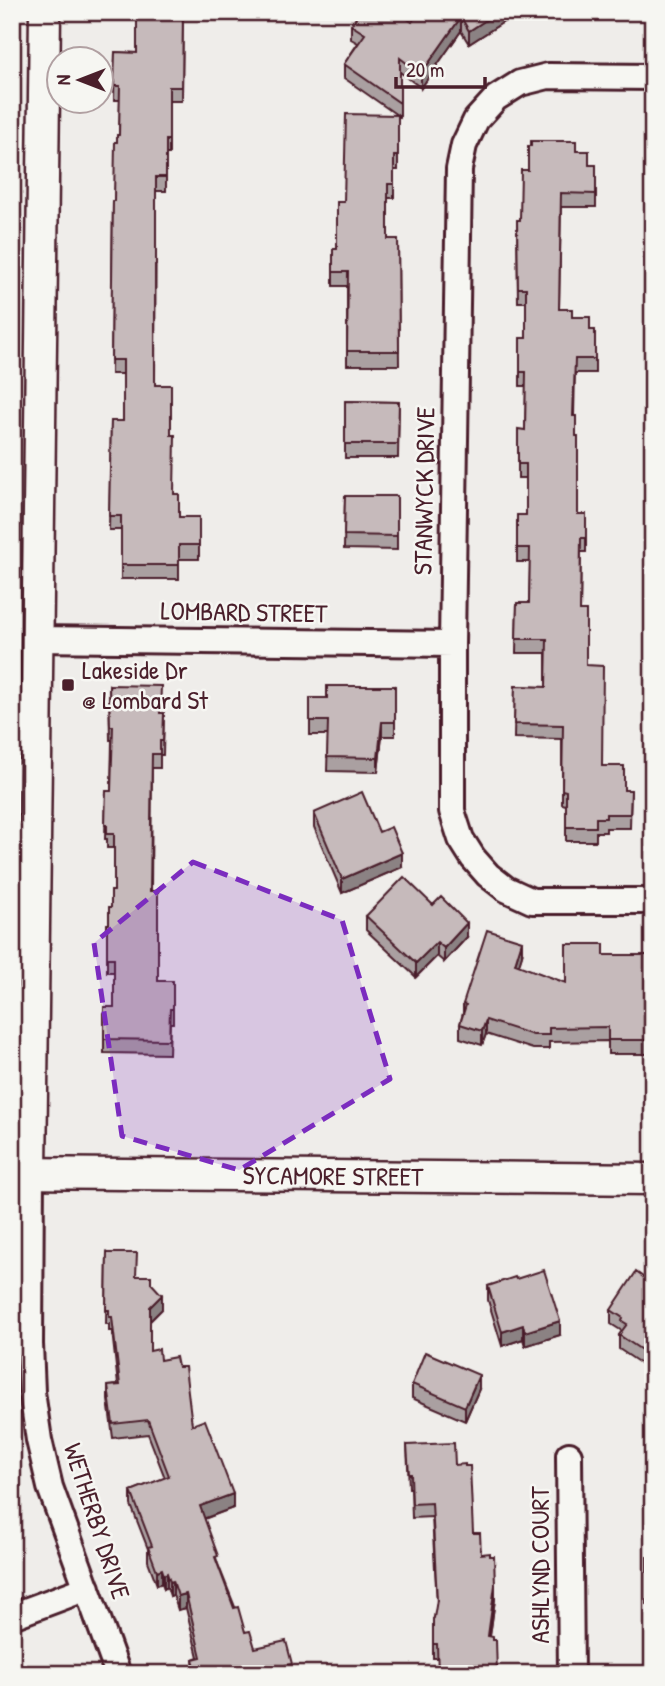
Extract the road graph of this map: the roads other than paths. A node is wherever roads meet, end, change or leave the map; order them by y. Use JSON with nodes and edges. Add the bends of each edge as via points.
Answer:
{"nodes":[{"id":1,"x":45,"y":12,"type":"edge"},
{"id":2,"x":653,"y":77,"type":"edge"},
{"id":3,"x":36,"y":639,"type":"junction"},
{"id":4,"x":452,"y":644,"type":"junction"},
{"id":5,"x":653,"y":901,"type":"edge"},
{"id":6,"x":22,"y":1173,"type":"edge"},
{"id":7,"x":653,"y":1179,"type":"edge"},
{"id":8,"x":569,"y":1455,"type":"dead end"},
{"id":9,"x":87,"y":1588,"type":"junction"},
{"id":10,"x":12,"y":1616,"type":"edge"},
{"id":11,"x":118,"y":1674,"type":"edge"},
{"id":12,"x":571,"y":1674,"type":"edge"}],
"edges":[{"from":1,"to":3,"type":"street"},
{"from":2,"to":4,"type":"street","name":"STANWYCK DRIVE","via":[[548,76],[520,83],[489,105],[464,145],[458,169]]},
{"from":3,"to":4,"type":"street","name":"LOMBARD STREET"},
{"from":3,"to":6,"type":"street"},
{"from":4,"to":5,"type":"street","name":"STANWYCK DRIVE","via":[[452,811],[473,858],[506,889],[532,901]]},
{"from":6,"to":7,"type":"street","name":"SYCAMORE STREET"},
{"from":6,"to":9,"type":"street","name":"WETHERBY DRIVE","via":[[32,1392],[39,1440],[50,1487]]},
{"from":8,"to":12,"type":"street","name":"ASHLYND COURT"},
{"from":9,"to":10,"type":"street"},
{"from":9,"to":11,"type":"street","name":"WETHERBY DRIVE"}]}
